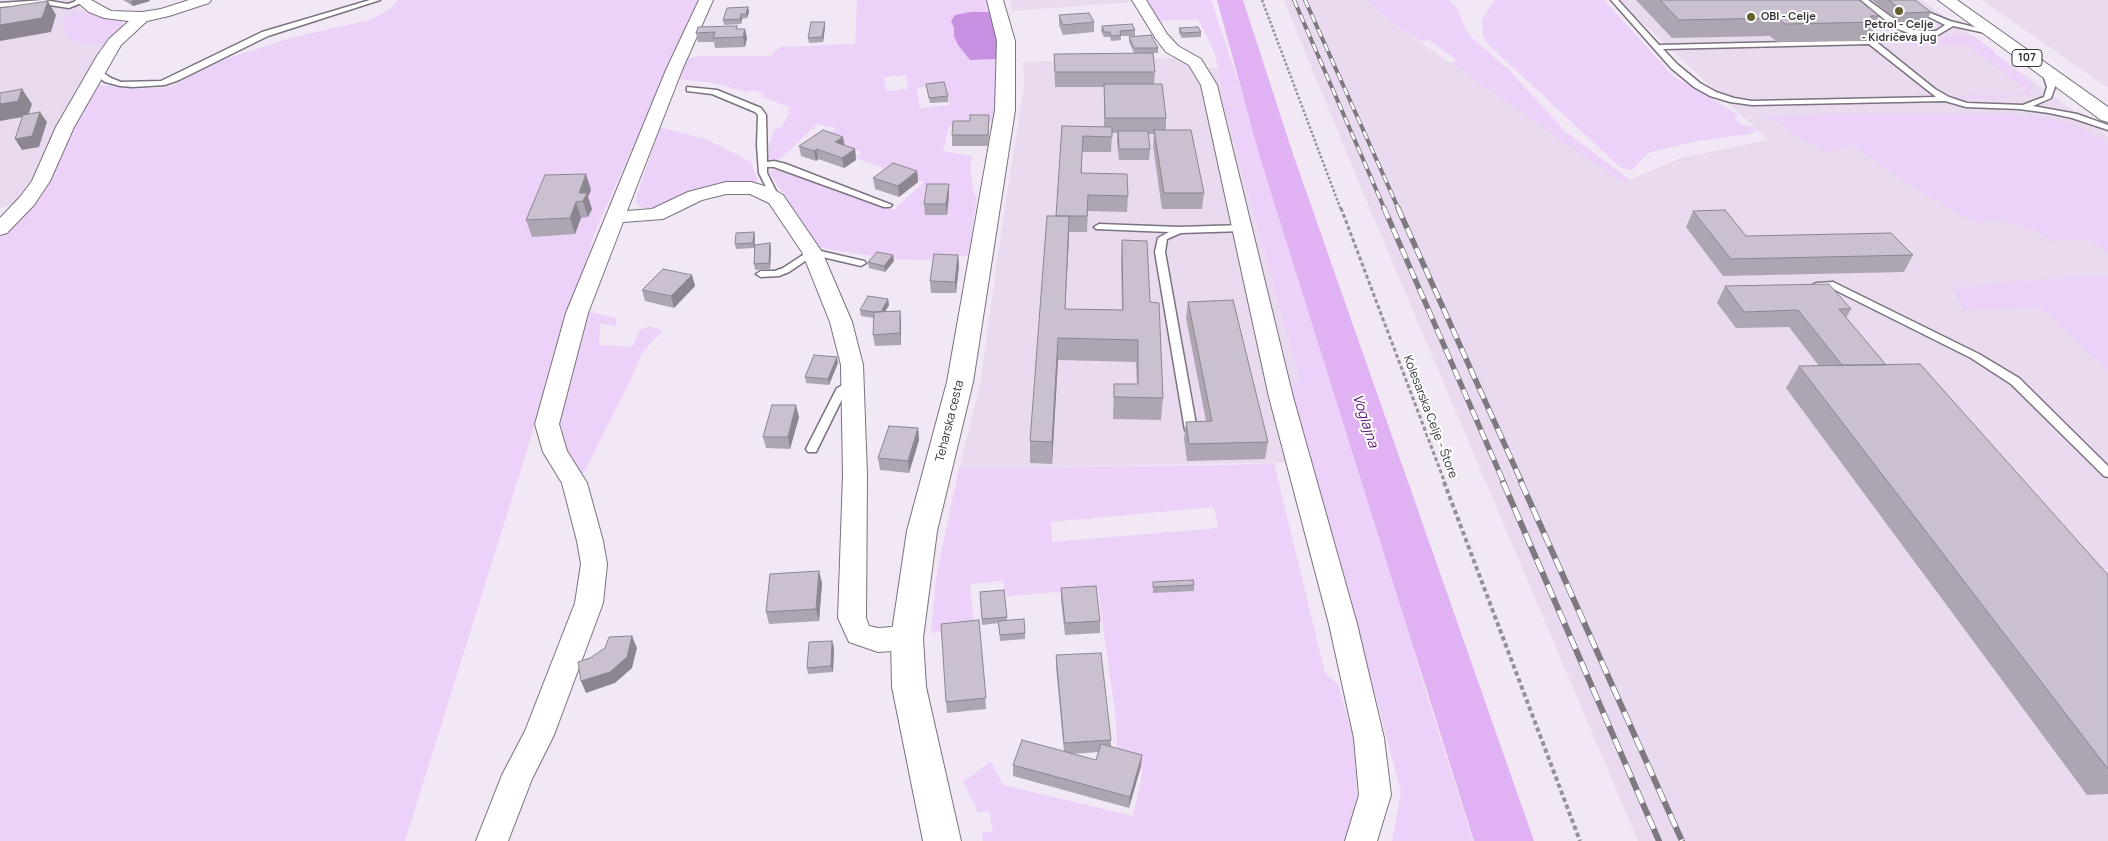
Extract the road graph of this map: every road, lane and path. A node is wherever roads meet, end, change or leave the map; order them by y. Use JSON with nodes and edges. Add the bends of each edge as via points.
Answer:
{"nodes":[{"id":1,"x":204,"y":0,"type":"edge"},
{"id":2,"x":377,"y":0,"type":"edge"},
{"id":3,"x":706,"y":0,"type":"edge"},
{"id":4,"x":994,"y":0,"type":"edge"},
{"id":5,"x":1139,"y":0,"type":"edge"},
{"id":6,"x":1262,"y":0,"type":"edge"},
{"id":7,"x":1614,"y":0,"type":"edge"},
{"id":8,"x":1864,"y":0,"type":"edge"},
{"id":9,"x":1906,"y":0,"type":"edge"},
{"id":10,"x":1946,"y":0,"type":"edge"},
{"id":11,"x":82,"y":1,"type":"edge"},
{"id":12,"x":0,"y":6,"type":"edge"},
{"id":13,"x":142,"y":17,"type":"junction"},
{"id":14,"x":1951,"y":24,"type":"junction"},
{"id":15,"x":1990,"y":32,"type":"junction"},
{"id":16,"x":1656,"y":47,"type":"junction"},
{"id":17,"x":96,"y":72,"type":"junction"},
{"id":18,"x":2046,"y":72,"type":"junction"},
{"id":19,"x":690,"y":89,"type":"dead end"},
{"id":20,"x":1946,"y":99,"type":"junction"},
{"id":21,"x":2019,"y":107,"type":"junction"},
{"id":22,"x":2108,"y":116,"type":"edge"},
{"id":23,"x":2108,"y":128,"type":"edge"},
{"id":24,"x":762,"y":165,"type":"junction"},
{"id":25,"x":776,"y":199,"type":"junction"},
{"id":26,"x":887,"y":205,"type":"dead end"},
{"id":27,"x":614,"y":217,"type":"junction"},
{"id":28,"x":1099,"y":227,"type":"dead end"},
{"id":29,"x":1242,"y":228,"type":"junction"},
{"id":30,"x":0,"y":229,"type":"edge"},
{"id":31,"x":1179,"y":230,"type":"junction"},
{"id":32,"x":812,"y":252,"type":"junction"},
{"id":33,"x":861,"y":263,"type":"dead end"},
{"id":34,"x":761,"y":274,"type":"dead end"},
{"id":35,"x":1804,"y":286,"type":"edge"},
{"id":36,"x":853,"y":384,"type":"junction"},
{"id":37,"x":1190,"y":430,"type":"edge"},
{"id":38,"x":812,"y":449,"type":"dead end"},
{"id":39,"x":2108,"y":473,"type":"edge"},
{"id":40,"x":907,"y":638,"type":"junction"},
{"id":41,"x":492,"y":841,"type":"edge"},
{"id":42,"x":942,"y":841,"type":"edge"},
{"id":43,"x":1361,"y":841,"type":"edge"},
{"id":44,"x":1580,"y":841,"type":"edge"}],
"edges":[{"from":1,"to":13,"type":"street"},
{"from":2,"to":17,"type":"lane","via":[[265,34],[162,83],[120,84]]},
{"from":3,"to":27,"type":"street","via":[[677,61]]},
{"from":4,"to":40,"type":"street","name":"Teharska cesta","via":[[1006,41],[1005,110],[960,382],[922,531]]},
{"from":5,"to":29,"type":"street","via":[[1161,36],[1172,49],[1195,62],[1209,85]]},
{"from":6,"to":44,"type":"path","name":"Kolesarska Celje - Štore"},
{"from":7,"to":16,"type":"lane"},
{"from":8,"to":14,"type":"lane","via":[[1910,32],[1938,33]]},
{"from":9,"to":14,"type":"lane","via":[[1921,11]]},
{"from":10,"to":15,"type":"street","number":"107"},
{"from":11,"to":12,"type":"lane","via":[[69,6],[43,2]]},
{"from":11,"to":13,"type":"street","via":[[109,15]]},
{"from":13,"to":17,"type":"street","via":[[115,42]]},
{"from":14,"to":15,"type":"lane"},
{"from":15,"to":18,"type":"street","number":"107"},
{"from":16,"to":20,"type":"lane","via":[[1697,85],[1733,100],[1752,103]]},
{"from":16,"to":20,"type":"lane","via":[[1872,42],[1932,92]]},
{"from":17,"to":30,"type":"street","via":[[65,127],[41,181],[28,202]]},
{"from":18,"to":21,"type":"lane","via":[[2050,87],[2048,98]]},
{"from":18,"to":22,"type":"street","number":"107"},
{"from":19,"to":24,"type":"lane","via":[[714,92],[758,110],[762,115]]},
{"from":20,"to":21,"type":"lane","via":[[1966,105]]},
{"from":21,"to":23,"type":"lane","via":[[2065,114]]},
{"from":24,"to":25,"type":"lane"},
{"from":24,"to":26,"type":"lane","via":[[783,166]]},
{"from":25,"to":27,"type":"street","via":[[750,188],[726,188],[695,196],[656,216]]},
{"from":25,"to":32,"type":"street"},
{"from":27,"to":41,"type":"street","via":[[577,313],[547,424],[556,452],[574,483],[590,541],[594,564],[589,603],[539,736],[518,776]]},
{"from":28,"to":31,"type":"lane"},
{"from":29,"to":31,"type":"lane"},
{"from":29,"to":43,"type":"street","via":[[1281,397],[1343,624],[1369,738],[1375,795]]},
{"from":31,"to":37,"type":"lane","via":[[1163,238],[1160,252]]},
{"from":32,"to":33,"type":"lane"},
{"from":32,"to":34,"type":"lane","via":[[786,270]]},
{"from":32,"to":36,"type":"street","via":[[841,322],[852,365]]},
{"from":35,"to":39,"type":"lane","via":[[1833,286],[1976,356],[2015,381]]},
{"from":36,"to":38,"type":"lane","via":[[841,391]]},
{"from":36,"to":40,"type":"street","via":[[852,618],[859,634],[878,640]]},
{"from":40,"to":42,"type":"street","name":"Teharska cesta","via":[[909,687]]}]}
